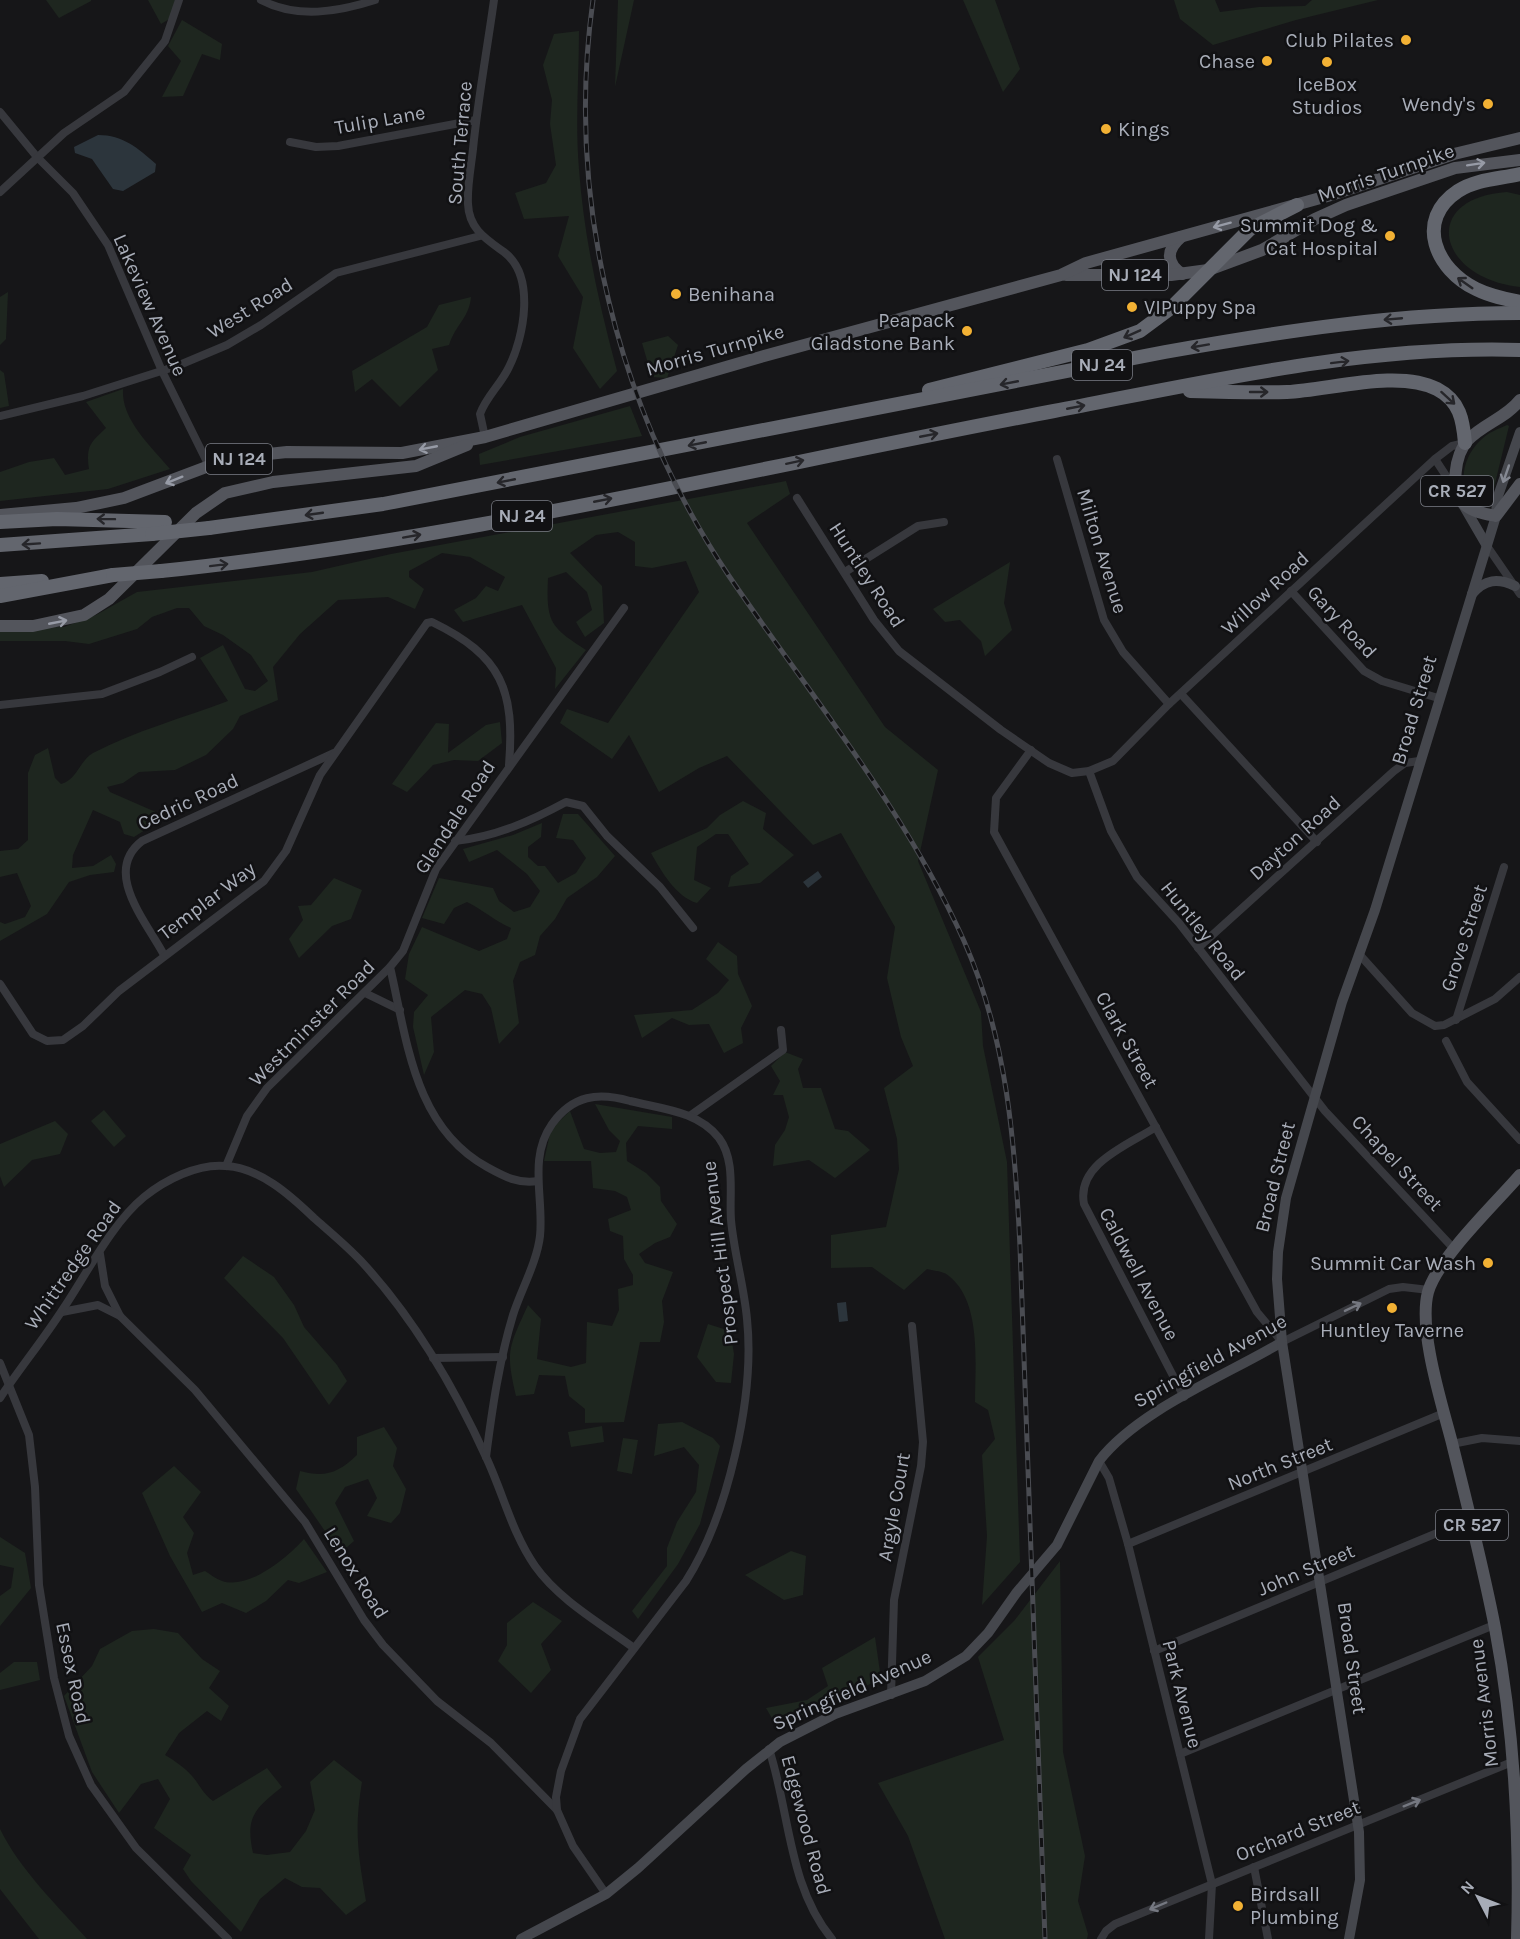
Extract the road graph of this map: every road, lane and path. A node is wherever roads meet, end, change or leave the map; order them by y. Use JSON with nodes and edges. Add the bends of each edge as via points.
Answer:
{"nodes":[{"id":1,"x":179,"y":0,"type":"edge"},
{"id":2,"x":261,"y":0,"type":"edge"},
{"id":3,"x":375,"y":0,"type":"edge"},
{"id":4,"x":494,"y":0,"type":"edge"},
{"id":5,"x":0,"y":112,"type":"edge"},
{"id":6,"x":476,"y":120,"type":"junction"},
{"id":7,"x":1520,"y":138,"type":"edge"},
{"id":8,"x":290,"y":142,"type":"dead end"},
{"id":9,"x":37,"y":157,"type":"junction"},
{"id":10,"x":1520,"y":160,"type":"edge"},
{"id":11,"x":1515,"y":177,"type":"edge"},
{"id":12,"x":0,"y":192,"type":"edge"},
{"id":13,"x":1297,"y":204,"type":"junction"},
{"id":14,"x":480,"y":236,"type":"junction"},
{"id":15,"x":1182,"y":237,"type":"junction"},
{"id":16,"x":1208,"y":270,"type":"junction"},
{"id":17,"x":1182,"y":274,"type":"junction"},
{"id":18,"x":1061,"y":275,"type":"junction"},
{"id":19,"x":1520,"y":302,"type":"edge"},
{"id":20,"x":1520,"y":313,"type":"edge"},
{"id":21,"x":1520,"y":350,"type":"edge"},
{"id":22,"x":162,"y":371,"type":"junction"},
{"id":23,"x":1158,"y":391,"type":"junction"},
{"id":24,"x":1520,"y":400,"type":"edge"},
{"id":25,"x":0,"y":416,"type":"edge"},
{"id":26,"x":1520,"y":432,"type":"edge"},
{"id":27,"x":755,"y":433,"type":"junction"},
{"id":28,"x":485,"y":437,"type":"junction"},
{"id":29,"x":1465,"y":443,"type":"junction"},
{"id":30,"x":1057,"y":459,"type":"dead end"},
{"id":31,"x":1436,"y":459,"type":"junction"},
{"id":32,"x":209,"y":466,"type":"junction"},
{"id":33,"x":1520,"y":484,"type":"edge"},
{"id":34,"x":796,"y":498,"type":"dead end"},
{"id":35,"x":1459,"y":498,"type":"junction"},
{"id":36,"x":0,"y":515,"type":"edge"},
{"id":37,"x":1496,"y":516,"type":"junction"},
{"id":38,"x":0,"y":522,"type":"edge"},
{"id":39,"x":944,"y":522,"type":"dead end"},
{"id":40,"x":209,"y":528,"type":"junction"},
{"id":41,"x":0,"y":546,"type":"edge"},
{"id":42,"x":1487,"y":546,"type":"junction"},
{"id":43,"x":844,"y":572,"type":"junction"},
{"id":44,"x":113,"y":575,"type":"junction"},
{"id":45,"x":0,"y":584,"type":"edge"},
{"id":46,"x":1517,"y":590,"type":"edge"},
{"id":47,"x":1291,"y":591,"type":"junction"},
{"id":48,"x":1472,"y":594,"type":"junction"},
{"id":49,"x":0,"y":596,"type":"edge"},
{"id":50,"x":624,"y":608,"type":"dead end"},
{"id":51,"x":0,"y":626,"type":"edge"},
{"id":52,"x":192,"y":657,"type":"dead end"},
{"id":53,"x":1181,"y":694,"type":"junction"},
{"id":54,"x":1438,"y":698,"type":"junction"},
{"id":55,"x":1169,"y":704,"type":"junction"},
{"id":56,"x":0,"y":705,"type":"edge"},
{"id":57,"x":1031,"y":750,"type":"junction"},
{"id":58,"x":334,"y":753,"type":"junction"},
{"id":59,"x":1419,"y":760,"type":"junction"},
{"id":60,"x":509,"y":765,"type":"junction"},
{"id":61,"x":1089,"y":771,"type":"junction"},
{"id":62,"x":455,"y":841,"type":"junction"},
{"id":63,"x":1317,"y":842,"type":"junction"},
{"id":64,"x":1504,"y":867,"type":"dead end"},
{"id":65,"x":693,"y":928,"type":"dead end"},
{"id":66,"x":1198,"y":948,"type":"junction"},
{"id":67,"x":1359,"y":954,"type":"junction"},
{"id":68,"x":164,"y":955,"type":"junction"},
{"id":69,"x":390,"y":967,"type":"junction"},
{"id":70,"x":1520,"y":977,"type":"edge"},
{"id":71,"x":0,"y":984,"type":"edge"},
{"id":72,"x":364,"y":993,"type":"junction"},
{"id":73,"x":400,"y":1010,"type":"junction"},
{"id":74,"x":1456,"y":1020,"type":"junction"},
{"id":75,"x":781,"y":1030,"type":"dead end"},
{"id":76,"x":1446,"y":1041,"type":"dead end"},
{"id":77,"x":1315,"y":1099,"type":"junction"},
{"id":78,"x":691,"y":1115,"type":"junction"},
{"id":79,"x":1156,"y":1127,"type":"junction"},
{"id":80,"x":1520,"y":1140,"type":"edge"},
{"id":81,"x":226,"y":1166,"type":"junction"},
{"id":82,"x":1520,"y":1175,"type":"edge"},
{"id":83,"x":538,"y":1181,"type":"junction"},
{"id":84,"x":1455,"y":1250,"type":"junction"},
{"id":85,"x":100,"y":1254,"type":"junction"},
{"id":86,"x":1429,"y":1290,"type":"junction"},
{"id":87,"x":62,"y":1312,"type":"junction"},
{"id":88,"x":120,"y":1316,"type":"junction"},
{"id":89,"x":912,"y":1326,"type":"dead end"},
{"id":90,"x":1282,"y":1342,"type":"junction"},
{"id":91,"x":503,"y":1357,"type":"junction"},
{"id":92,"x":433,"y":1358,"type":"junction"},
{"id":93,"x":0,"y":1363,"type":"edge"},
{"id":94,"x":9,"y":1384,"type":"junction"},
{"id":95,"x":1185,"y":1397,"type":"junction"},
{"id":96,"x":0,"y":1398,"type":"edge"},
{"id":97,"x":1444,"y":1413,"type":"junction"},
{"id":98,"x":1520,"y":1441,"type":"edge"},
{"id":99,"x":1452,"y":1444,"type":"junction"},
{"id":100,"x":486,"y":1457,"type":"junction"},
{"id":101,"x":1100,"y":1461,"type":"junction"},
{"id":102,"x":1304,"y":1472,"type":"junction"},
{"id":103,"x":1471,"y":1521,"type":"junction"},
{"id":104,"x":1128,"y":1544,"type":"junction"},
{"id":105,"x":1321,"y":1581,"type":"junction"},
{"id":106,"x":1494,"y":1625,"type":"junction"},
{"id":107,"x":634,"y":1648,"type":"junction"},
{"id":108,"x":1154,"y":1651,"type":"junction"},
{"id":109,"x":1337,"y":1690,"type":"junction"},
{"id":110,"x":891,"y":1695,"type":"junction"},
{"id":111,"x":769,"y":1749,"type":"junction"},
{"id":112,"x":1180,"y":1754,"type":"junction"},
{"id":113,"x":1512,"y":1762,"type":"junction"},
{"id":114,"x":557,"y":1810,"type":"junction"},
{"id":115,"x":1358,"y":1825,"type":"junction"},
{"id":116,"x":1254,"y":1867,"type":"junction"},
{"id":117,"x":1212,"y":1884,"type":"junction"},
{"id":118,"x":606,"y":1894,"type":"junction"},
{"id":119,"x":228,"y":1939,"type":"edge"},
{"id":120,"x":521,"y":1939,"type":"edge"},
{"id":121,"x":832,"y":1939,"type":"edge"},
{"id":122,"x":1101,"y":1939,"type":"edge"},
{"id":123,"x":1209,"y":1939,"type":"edge"},
{"id":124,"x":1268,"y":1939,"type":"edge"},
{"id":125,"x":1349,"y":1939,"type":"edge"},
{"id":126,"x":1517,"y":1939,"type":"edge"}],
"edges":[{"from":1,"to":9,"type":"street","via":[[165,41],[142,73],[124,92],[64,133]]},
{"from":2,"to":3,"type":"street","via":[[313,12],[342,11]]},
{"from":4,"to":6,"type":"street","name":"South Terrace"},
{"from":5,"to":9,"type":"street","name":"Lakeview Avenue"},
{"from":6,"to":8,"type":"street","name":"Tulip Lane","via":[[338,146]]},
{"from":6,"to":14,"type":"street","name":"South Terrace","via":[[468,205]]},
{"from":7,"to":13,"type":"main road","name":"Morris Turnpike","number":"NJ 124","via":[[1454,154]]},
{"from":9,"to":12,"type":"street"},
{"from":9,"to":22,"type":"street","name":"Lakeview Avenue","via":[[73,194],[108,245]]},
{"from":16,"to":10,"type":"main road","name":"Morris Turnpike","number":"NJ 124","one_way":true,"via":[[1262,250],[1346,205],[1455,168]]},
{"from":19,"to":11,"type":"highway","one_way":true,"via":[[1484,293],[1466,283],[1441,259],[1435,240],[1435,221],[1444,202],[1471,185]]},
{"from":13,"to":15,"type":"main road","name":"Morris Turnpike","number":"NJ 124","one_way":true},
{"from":13,"to":16,"type":"highway","via":[[1250,229]]},
{"from":14,"to":22,"type":"street","name":"West Road","via":[[336,273],[227,345]]},
{"from":14,"to":28,"type":"street","via":[[513,261],[524,288],[515,354],[480,414]]},
{"from":15,"to":17,"type":"main road","via":[[1169,256],[1171,265]]},
{"from":15,"to":18,"type":"main road","name":"Morris Turnpike","number":"NJ 124","via":[[1086,263]]},
{"from":16,"to":17,"type":"main road","name":"Morris Turnpike","number":"NJ 124"},
{"from":16,"to":27,"type":"highway","one_way":true,"via":[[1156,320],[1114,342]]},
{"from":17,"to":18,"type":"main road","name":"Morris Turnpike","number":"NJ 124"},
{"from":18,"to":28,"type":"main road","name":"Morris Turnpike","number":"NJ 124"},
{"from":20,"to":27,"type":"highway","number":"NJ 24","one_way":true,"via":[[1434,315],[1295,330]]},
{"from":23,"to":21,"type":"highway","number":"NJ 24","one_way":true,"via":[[1378,357]]},
{"from":22,"to":25,"type":"street","name":"West Road"},
{"from":22,"to":32,"type":"street","name":"Lakeview Avenue"},
{"from":23,"to":29,"type":"highway","one_way":true,"via":[[1284,392],[1389,381],[1416,383],[1437,389],[1453,401],[1462,417]]},
{"from":44,"to":23,"type":"highway","number":"NJ 24","one_way":true,"bridge":true,"via":[[271,558],[453,529]]},
{"from":24,"to":29,"type":"main road"},
{"from":26,"to":37,"type":"main road","name":"Broad Street","one_way":true,"via":[[1497,499]]},
{"from":27,"to":40,"type":"highway","number":"NJ 24","one_way":true,"via":[[383,504]]},
{"from":28,"to":32,"type":"main road","number":"NJ 124","one_way":true,"via":[[402,453],[266,454]]},
{"from":51,"to":28,"type":"main road","number":"NJ 124","one_way":true,"via":[[33,626],[84,615],[109,599],[196,513],[225,493],[273,482],[416,466]]},
{"from":29,"to":31,"type":"street","name":"Willow Road","via":[[1452,446]]},
{"from":29,"to":35,"type":"main road","number":"CR 527","via":[[1457,470]]},
{"from":30,"to":55,"type":"street","name":"Milton Avenue","via":[[1104,620],[1123,652]]},
{"from":31,"to":35,"type":"street"},
{"from":31,"to":47,"type":"street","name":"Willow Road"},
{"from":32,"to":36,"type":"main road","number":"NJ 124","one_way":true,"via":[[124,498],[76,508]]},
{"from":33,"to":37,"type":"main road","name":"Broad Street"},
{"from":34,"to":43,"type":"street","name":"Huntley Road"},
{"from":35,"to":37,"type":"main road","number":"CR 527","via":[[1471,509]]},
{"from":35,"to":42,"type":"main road"},
{"from":37,"to":42,"type":"main road","name":"Broad Street"},
{"from":40,"to":38,"type":"highway","one_way":true,"bridge":true,"via":[[91,519]]},
{"from":39,"to":43,"type":"street","via":[[918,526]]},
{"from":40,"to":41,"type":"highway","number":"NJ 24","one_way":true,"bridge":true},
{"from":42,"to":46,"type":"street"},
{"from":42,"to":48,"type":"main road","name":"Broad Street"},
{"from":43,"to":57,"type":"street","name":"Huntley Road","via":[[899,651]]},
{"from":44,"to":45,"type":"highway","number":"NJ 24"},
{"from":44,"to":49,"type":"highway"},
{"from":46,"to":48,"type":"main road","via":[[1502,581],[1491,580]]},
{"from":47,"to":53,"type":"street","name":"Willow Road"},
{"from":47,"to":54,"type":"street","name":"Gary Road","via":[[1364,671],[1382,681]]},
{"from":48,"to":54,"type":"main road","name":"Broad Street"},
{"from":50,"to":60,"type":"street","name":"Glendale Road"},
{"from":52,"to":56,"type":"street","via":[[102,694]]},
{"from":53,"to":55,"type":"street","name":"Willow Road"},
{"from":53,"to":63,"type":"street"},
{"from":54,"to":59,"type":"main road","name":"Broad Street"},
{"from":55,"to":61,"type":"street","name":"Willow Road","via":[[1113,761]]},
{"from":57,"to":61,"type":"street","name":"Huntley Road","via":[[1063,771]]},
{"from":57,"to":79,"type":"street","name":"Clark Street","via":[[996,798],[994,832]]},
{"from":58,"to":60,"type":"street","name":"Templar Way","via":[[427,623],[432,622],[466,640],[497,672],[506,690],[511,716]]},
{"from":58,"to":68,"type":"street","name":"Templar Way","via":[[273,872]]},
{"from":58,"to":68,"type":"street","name":"Cedric Road","via":[[133,848],[124,864],[124,879]]},
{"from":59,"to":63,"type":"street","name":"Dayton Road","via":[[1394,771]]},
{"from":59,"to":67,"type":"main road","name":"Broad Street"},
{"from":60,"to":62,"type":"street","name":"Glendale Road"},
{"from":61,"to":66,"type":"street","name":"Huntley Road","via":[[1121,853]]},
{"from":62,"to":65,"type":"street","via":[[483,838],[566,802],[583,806]]},
{"from":62,"to":69,"type":"street","name":"Glendale Road","via":[[436,869],[403,951]]},
{"from":63,"to":66,"type":"street","name":"Dayton Road"},
{"from":64,"to":74,"type":"street","name":"Grove Street"},
{"from":66,"to":77,"type":"street","name":"Huntley Road"},
{"from":67,"to":74,"type":"street","via":[[1419,1019],[1435,1026]]},
{"from":67,"to":77,"type":"main road","name":"Broad Street"},
{"from":68,"to":71,"type":"street","name":"Templar Way","via":[[83,1026],[55,1043],[28,1028]]},
{"from":69,"to":72,"type":"street","name":"Westminster Road"},
{"from":69,"to":73,"type":"street"},
{"from":70,"to":74,"type":"street","via":[[1495,999]]},
{"from":72,"to":73,"type":"street"},
{"from":72,"to":81,"type":"street","name":"Westminster Road","via":[[267,1088],[247,1116]]},
{"from":73,"to":83,"type":"street","via":[[424,1100],[440,1127],[483,1165],[523,1184]]},
{"from":75,"to":78,"type":"street","via":[[783,1050]]},
{"from":76,"to":80,"type":"street","via":[[1467,1082]]},
{"from":77,"to":84,"type":"street","name":"Chapel Street"},
{"from":77,"to":90,"type":"main road","name":"Broad Street","via":[[1286,1198],[1280,1235],[1277,1279]]},
{"from":78,"to":83,"type":"street","name":"Prospect Hill Avenue","via":[[603,1094],[580,1099],[560,1115],[546,1134],[539,1156]]},
{"from":78,"to":107,"type":"street","name":"Prospect Hill Avenue","via":[[705,1123],[721,1141],[730,1166],[731,1222],[747,1317],[747,1394],[734,1456],[701,1557]]},
{"from":79,"to":90,"type":"street","name":"Clark Street","via":[[1257,1312]]},
{"from":79,"to":95,"type":"street","name":"Caldwell Avenue","via":[[1092,1169],[1084,1182],[1082,1197]]},
{"from":81,"to":85,"type":"street","name":"Whittredge Road","via":[[190,1172],[158,1186],[130,1211]]},
{"from":81,"to":92,"type":"street","name":"Whittredge Road","via":[[263,1178],[283,1190],[361,1261]]},
{"from":82,"to":84,"type":"main road","number":"CR 527"},
{"from":83,"to":91,"type":"street","name":"Prospect Hill Avenue","via":[[540,1239]]},
{"from":84,"to":86,"type":"main road","number":"CR 527"},
{"from":85,"to":87,"type":"street","name":"Whittredge Road"},
{"from":85,"to":88,"type":"street","name":"Lenox Road","via":[[105,1286]]},
{"from":90,"to":86,"type":"street","name":"Springfield Avenue","one_way":true,"via":[[1389,1289]]},
{"from":86,"to":97,"type":"main road","name":"Morris Avenue","number":"CR 527","via":[[1427,1331]]},
{"from":87,"to":88,"type":"street","via":[[98,1305]]},
{"from":87,"to":94,"type":"street","name":"Whittredge Road"},
{"from":88,"to":114,"type":"street","name":"Lenox Road","via":[[195,1390],[305,1522],[383,1645],[437,1701],[491,1743]]},
{"from":89,"to":110,"type":"street","name":"Argyle Court","via":[[923,1442],[894,1600]]},
{"from":90,"to":95,"type":"main road","name":"Springfield Avenue"},
{"from":90,"to":102,"type":"main road","name":"Broad Street"},
{"from":91,"to":92,"type":"street"},
{"from":91,"to":100,"type":"street","name":"Prospect Hill Avenue"},
{"from":92,"to":100,"type":"street","name":"Whittredge Road"},
{"from":93,"to":94,"type":"street","name":"Essex Road"},
{"from":94,"to":96,"type":"street","name":"Whittredge Road"},
{"from":94,"to":119,"type":"street","name":"Essex Road","via":[[29,1435],[39,1585],[54,1678],[69,1736],[91,1785],[136,1848]]},
{"from":95,"to":101,"type":"main road","name":"Springfield Avenue","via":[[1128,1432]]},
{"from":97,"to":99,"type":"main road","name":"Morris Avenue","number":"CR 527"},
{"from":97,"to":102,"type":"street","name":"North Street"},
{"from":98,"to":99,"type":"street","via":[[1482,1438]]},
{"from":99,"to":103,"type":"main road","name":"Morris Avenue","number":"CR 527"},
{"from":100,"to":107,"type":"street","name":"Whittredge Road","via":[[536,1567],[567,1599]]},
{"from":101,"to":104,"type":"street","name":"Park Avenue","via":[[1109,1478]]},
{"from":101,"to":110,"type":"main road","name":"Springfield Avenue","via":[[1057,1545],[988,1633],[966,1656],[941,1673]]},
{"from":102,"to":104,"type":"street","name":"North Street"},
{"from":102,"to":105,"type":"main road","name":"Broad Street"},
{"from":103,"to":105,"type":"street","name":"John Street"},
{"from":103,"to":106,"type":"main road","name":"Morris Avenue","number":"CR 527"},
{"from":104,"to":108,"type":"street","name":"Park Avenue"},
{"from":105,"to":108,"type":"street","name":"John Street"},
{"from":105,"to":109,"type":"main road","name":"Broad Street"},
{"from":106,"to":109,"type":"street"},
{"from":106,"to":113,"type":"main road","name":"Morris Avenue","number":"CR 527"},
{"from":107,"to":114,"type":"street","name":"Prospect Hill Avenue","via":[[580,1719],[559,1778]]},
{"from":108,"to":112,"type":"street","name":"Park Avenue"},
{"from":109,"to":112,"type":"street"},
{"from":109,"to":115,"type":"main road","name":"Broad Street"},
{"from":110,"to":111,"type":"main road","name":"Springfield Avenue","via":[[835,1714]]},
{"from":111,"to":118,"type":"main road","name":"Springfield Avenue"},
{"from":111,"to":121,"type":"street","name":"Edgewood Road","via":[[802,1890],[815,1918]]},
{"from":112,"to":117,"type":"street","name":"Park Avenue"},
{"from":115,"to":113,"type":"street","name":"Orchard Street","one_way":true},
{"from":113,"to":126,"type":"main road","name":"Morris Avenue","number":"CR 527","via":[[1517,1826]]},
{"from":114,"to":118,"type":"street","name":"Lenox Road","via":[[573,1846]]},
{"from":115,"to":116,"type":"street","name":"Orchard Street"},
{"from":115,"to":125,"type":"main road","name":"Broad Street","via":[[1360,1880]]},
{"from":116,"to":117,"type":"street","name":"Orchard Street"},
{"from":116,"to":124,"type":"street"},
{"from":117,"to":122,"type":"street","name":"Orchard Street","one_way":true,"via":[[1115,1924]]},
{"from":117,"to":123,"type":"street","name":"Park Avenue"},
{"from":118,"to":120,"type":"main road","name":"Springfield Avenue"}]}
